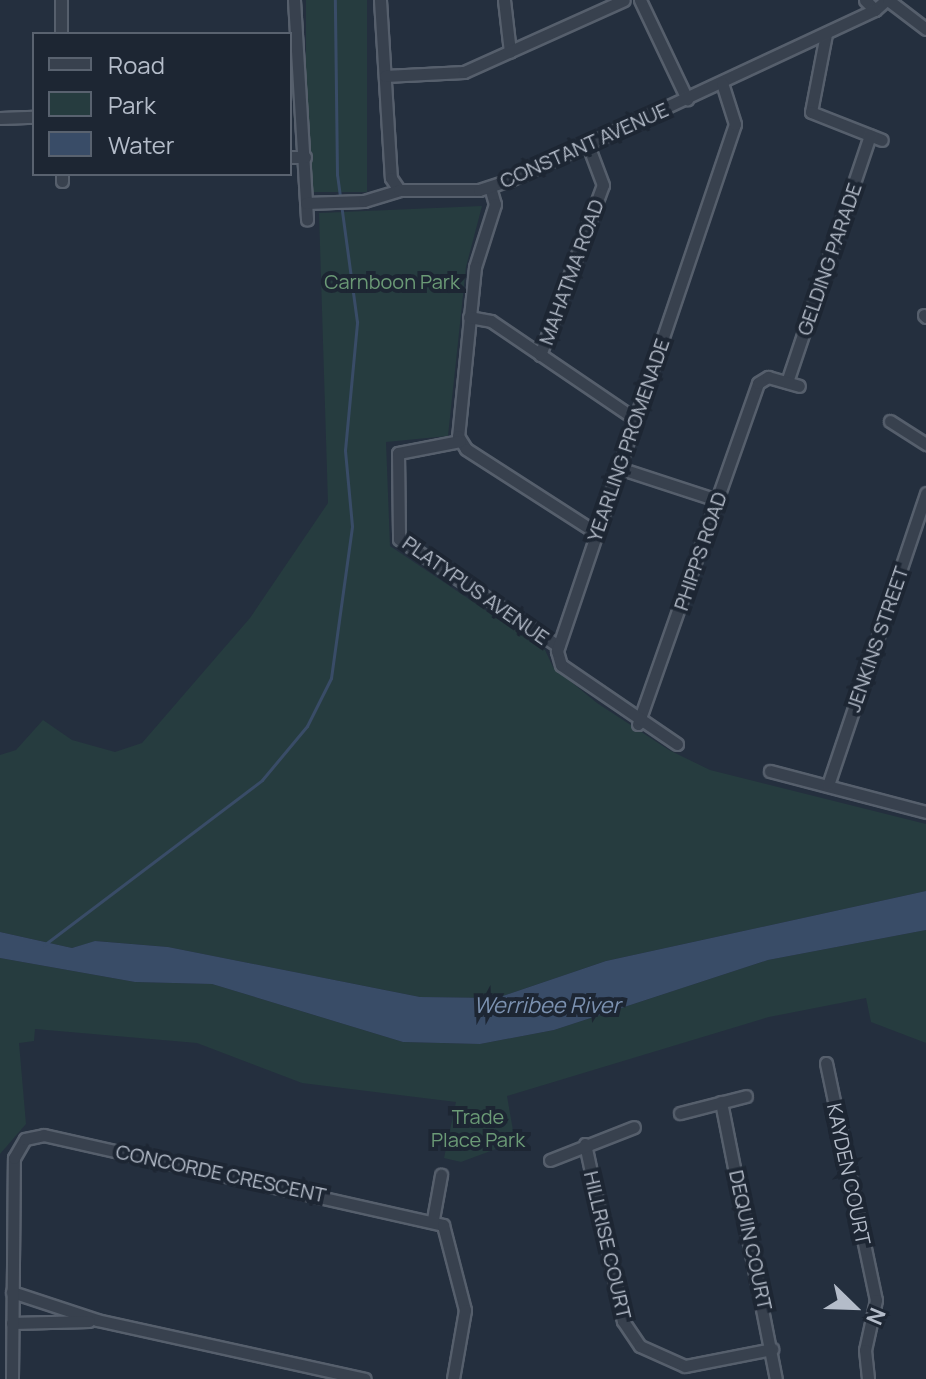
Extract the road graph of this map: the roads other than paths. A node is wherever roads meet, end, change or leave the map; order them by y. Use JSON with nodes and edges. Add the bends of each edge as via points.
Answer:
{"nodes":[{"id":1,"x":61,"y":0,"type":"edge"},
{"id":2,"x":294,"y":0,"type":"edge"},
{"id":3,"x":380,"y":0,"type":"edge"},
{"id":4,"x":504,"y":0,"type":"edge"},
{"id":5,"x":624,"y":0,"type":"edge"},
{"id":6,"x":640,"y":0,"type":"edge"},
{"id":7,"x":873,"y":3,"type":"edge"},
{"id":8,"x":926,"y":29,"type":"edge"},
{"id":9,"x":61,"y":32,"type":"edge"},
{"id":10,"x":826,"y":34,"type":"junction"},
{"id":11,"x":510,"y":52,"type":"junction"},
{"id":12,"x":294,"y":60,"type":"edge"},
{"id":13,"x":385,"y":76,"type":"junction"},
{"id":14,"x":722,"y":83,"type":"junction"},
{"id":15,"x":687,"y":99,"type":"junction"},
{"id":16,"x":32,"y":117,"type":"edge"},
{"id":17,"x":0,"y":118,"type":"edge"},
{"id":18,"x":588,"y":145,"type":"junction"},
{"id":19,"x":292,"y":157,"type":"edge"},
{"id":20,"x":305,"y":157,"type":"junction"},
{"id":21,"x":490,"y":187,"type":"junction"},
{"id":22,"x":399,"y":190,"type":"junction"},
{"id":23,"x":306,"y":203,"type":"junction"},
{"id":24,"x":307,"y":220,"type":"dead end"},
{"id":25,"x":469,"y":317,"type":"junction"},
{"id":26,"x":540,"y":355,"type":"junction"},
{"id":27,"x":763,"y":378,"type":"joint"},
{"id":28,"x":635,"y":419,"type":"junction"},
{"id":29,"x":890,"y":421,"type":"dead end"},
{"id":30,"x":460,"y":441,"type":"junction"},
{"id":31,"x":926,"y":444,"type":"edge"},
{"id":32,"x":619,"y":468,"type":"junction"},
{"id":33,"x":926,"y":493,"type":"edge"},
{"id":34,"x":717,"y":500,"type":"junction"},
{"id":35,"x":597,"y":533,"type":"junction"},
{"id":36,"x":558,"y":646,"type":"junction"},
{"id":37,"x":638,"y":724,"type":"junction"},
{"id":38,"x":677,"y":744,"type":"dead end"},
{"id":39,"x":770,"y":771,"type":"dead end"},
{"id":40,"x":828,"y":785,"type":"junction"},
{"id":41,"x":926,"y":812,"type":"edge"},
{"id":42,"x":826,"y":1063,"type":"dead end"},
{"id":43,"x":746,"y":1096,"type":"dead end"},
{"id":44,"x":721,"y":1102,"type":"junction"},
{"id":45,"x":680,"y":1113,"type":"dead end"},
{"id":46,"x":634,"y":1127,"type":"dead end"},
{"id":47,"x":585,"y":1144,"type":"junction"},
{"id":48,"x":550,"y":1160,"type":"dead end"},
{"id":49,"x":441,"y":1175,"type":"dead end"},
{"id":50,"x":433,"y":1219,"type":"junction"},
{"id":51,"x":12,"y":1292,"type":"junction"},
{"id":52,"x":97,"y":1320,"type":"junction"},
{"id":53,"x":12,"y":1323,"type":"junction"},
{"id":54,"x":772,"y":1349,"type":"junction"},
{"id":55,"x":12,"y":1379,"type":"edge"},
{"id":56,"x":365,"y":1379,"type":"edge"},
{"id":57,"x":453,"y":1379,"type":"edge"},
{"id":58,"x":776,"y":1379,"type":"edge"},
{"id":59,"x":868,"y":1379,"type":"edge"}],
"edges":[{"from":1,"to":9,"type":"street"},
{"from":2,"to":12,"type":"street"},
{"from":3,"to":13,"type":"street"},
{"from":4,"to":11,"type":"street"},
{"from":5,"to":11,"type":"street"},
{"from":6,"to":15,"type":"street"},
{"from":7,"to":8,"type":"street"},
{"from":7,"to":10,"type":"street","name":"CONSTANT AVENUE","via":[[848,25]]},
{"from":10,"to":14,"type":"street","name":"CONSTANT AVENUE"},
{"from":10,"to":27,"type":"street","name":"GELDING PARADE","via":[[811,112],[876,138],[793,384]]},
{"from":11,"to":13,"type":"street","via":[[454,74]]},
{"from":12,"to":20,"type":"street"},
{"from":13,"to":22,"type":"street","via":[[391,178]]},
{"from":14,"to":15,"type":"street","name":"CONSTANT AVENUE"},
{"from":14,"to":28,"type":"street","name":"YEARLING PROMENADE","via":[[735,124]]},
{"from":15,"to":18,"type":"street","name":"CONSTANT AVENUE"},
{"from":16,"to":17,"type":"street"},
{"from":18,"to":21,"type":"street","name":"CONSTANT AVENUE"},
{"from":18,"to":26,"type":"street","name":"MAHATMA ROAD","via":[[603,185]]},
{"from":19,"to":20,"type":"street"},
{"from":20,"to":23,"type":"street"},
{"from":21,"to":22,"type":"street","name":"CONSTANT AVENUE"},
{"from":21,"to":25,"type":"street","via":[[494,211],[475,267]]},
{"from":22,"to":23,"type":"street","name":"CONSTANT AVENUE","via":[[379,199]]},
{"from":23,"to":24,"type":"street"},
{"from":25,"to":26,"type":"street","via":[[491,321]]},
{"from":25,"to":30,"type":"street"},
{"from":26,"to":28,"type":"street"},
{"from":27,"to":34,"type":"street","name":"PHIPPS ROAD"},
{"from":28,"to":32,"type":"street","name":"YEARLING PROMENADE"},
{"from":29,"to":31,"type":"street"},
{"from":30,"to":35,"type":"street"},
{"from":30,"to":36,"type":"street","name":"PLATYPUS AVENUE","via":[[398,453],[399,539]]},
{"from":32,"to":34,"type":"street"},
{"from":32,"to":35,"type":"street","name":"YEARLING PROMENADE"},
{"from":33,"to":40,"type":"street","name":"JENKINS STREET"},
{"from":34,"to":37,"type":"street","name":"PHIPPS ROAD"},
{"from":35,"to":36,"type":"street","name":"YEARLING PROMENADE"},
{"from":36,"to":37,"type":"street","via":[[561,665]]},
{"from":37,"to":38,"type":"street"},
{"from":39,"to":40,"type":"street"},
{"from":40,"to":41,"type":"street"},
{"from":42,"to":59,"type":"street","name":"KAYDEN COURT","via":[[876,1300],[865,1350]]},
{"from":43,"to":44,"type":"street"},
{"from":44,"to":45,"type":"street"},
{"from":44,"to":54,"type":"street","name":"DEQUIN COURT"},
{"from":46,"to":47,"type":"street","name":"HILLRISE COURT"},
{"from":47,"to":48,"type":"street","name":"HILLRISE COURT"},
{"from":47,"to":54,"type":"street","name":"HILLRISE COURT","via":[[623,1321],[636,1342],[685,1366]]},
{"from":49,"to":50,"type":"street"},
{"from":50,"to":51,"type":"street","name":"CONCORDE CRESCENT","via":[[34,1135],[14,1158]]},
{"from":50,"to":57,"type":"street","via":[[450,1234],[465,1310]]},
{"from":51,"to":52,"type":"street"},
{"from":51,"to":53,"type":"street","name":"CONCORDE CRESCENT"},
{"from":52,"to":53,"type":"street"},
{"from":52,"to":56,"type":"street"},
{"from":53,"to":55,"type":"street","name":"CONCORDE CRESCENT"},
{"from":54,"to":58,"type":"street","name":"DEQUIN COURT"}]}
